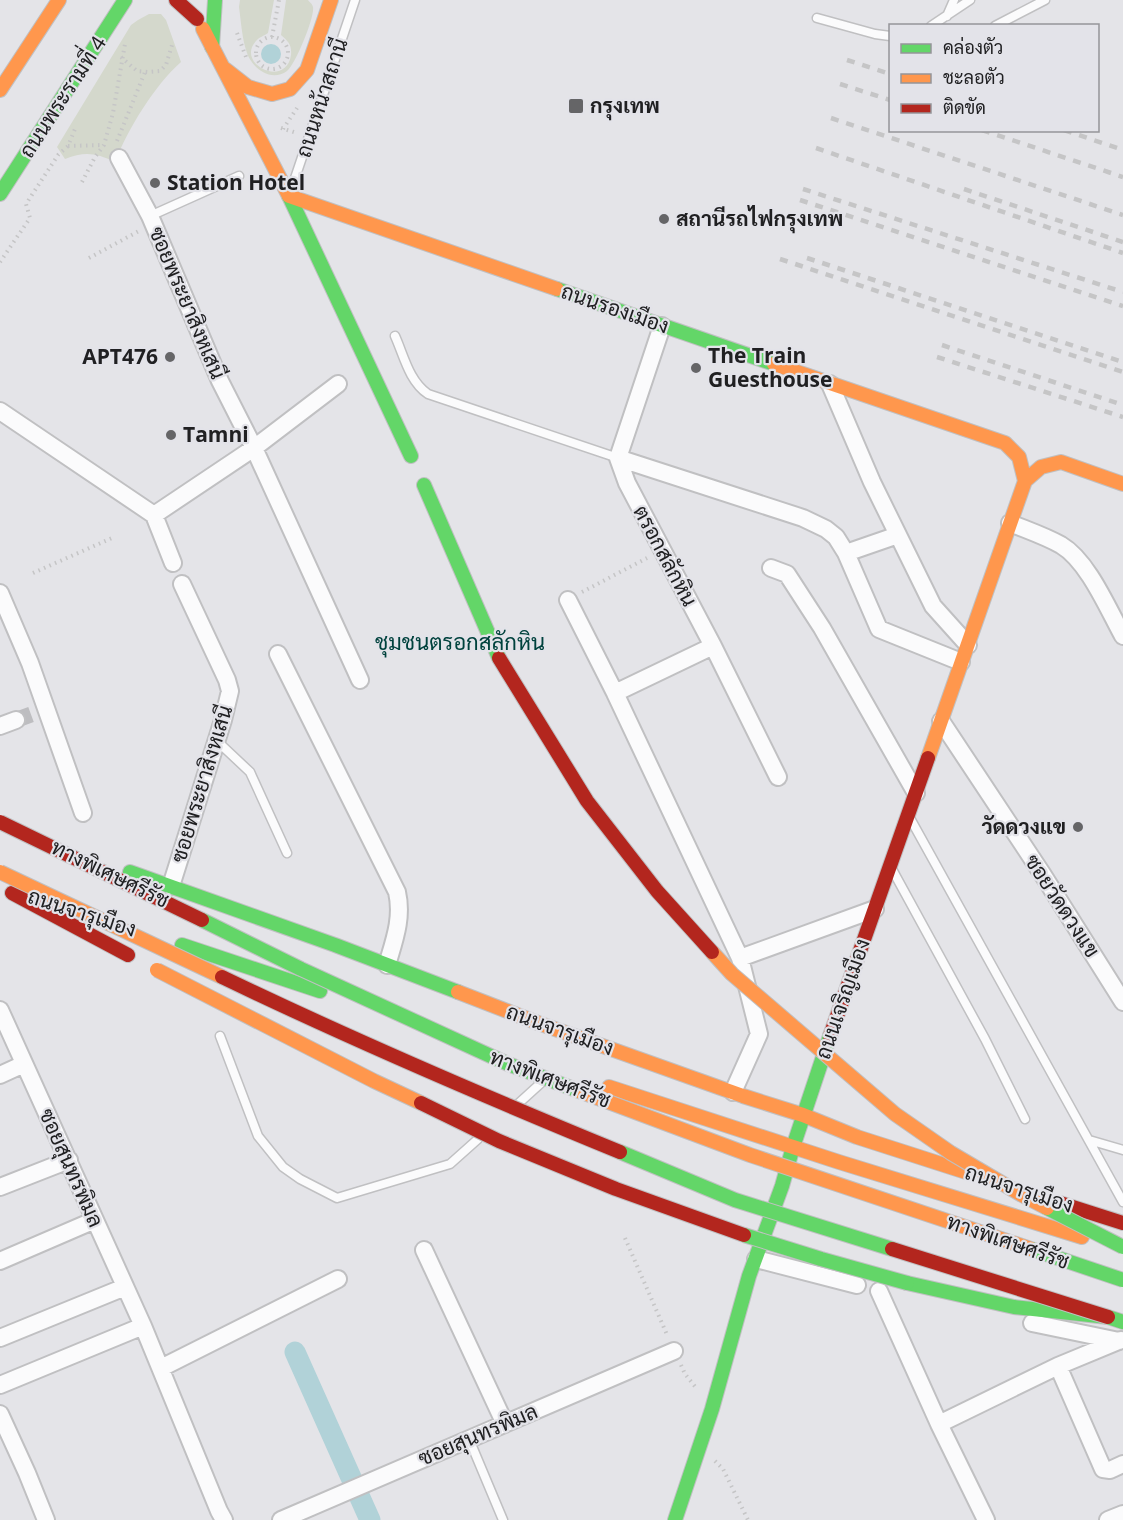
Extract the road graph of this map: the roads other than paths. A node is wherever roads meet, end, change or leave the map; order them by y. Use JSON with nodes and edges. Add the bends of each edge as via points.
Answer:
{"nodes":[{"id":1,"x":59,"y":0,"type":"edge"},
{"id":2,"x":125,"y":0,"type":"edge"},
{"id":3,"x":176,"y":0,"type":"edge"},
{"id":4,"x":190,"y":0,"type":"edge"},
{"id":5,"x":215,"y":0,"type":"edge"},
{"id":6,"x":331,"y":0,"type":"edge"},
{"id":7,"x":355,"y":0,"type":"edge"},
{"id":8,"x":954,"y":0,"type":"edge"},
{"id":9,"x":970,"y":0,"type":"edge"},
{"id":10,"x":1045,"y":0,"type":"edge"},
{"id":11,"x":947,"y":16,"type":"junction"},
{"id":12,"x":817,"y":18,"type":"dead end"},
{"id":13,"x":197,"y":19,"type":"junction"},
{"id":14,"x":934,"y":24,"type":"edge"},
{"id":15,"x":999,"y":24,"type":"edge"},
{"id":16,"x":889,"y":36,"type":"edge"},
{"id":17,"x":212,"y":47,"type":"junction"},
{"id":18,"x":223,"y":68,"type":"junction"},
{"id":19,"x":0,"y":90,"type":"edge"},
{"id":20,"x":116,"y":154,"type":"road end"},
{"id":21,"x":239,"y":176,"type":"dead end"},
{"id":22,"x":0,"y":194,"type":"edge"},
{"id":23,"x":289,"y":196,"type":"junction"},
{"id":24,"x":152,"y":220,"type":"junction"},
{"id":25,"x":662,"y":326,"type":"junction"},
{"id":26,"x":395,"y":336,"type":"dead end"},
{"id":27,"x":338,"y":384,"type":"dead end"},
{"id":28,"x":830,"y":384,"type":"junction"},
{"id":29,"x":0,"y":411,"type":"edge"},
{"id":30,"x":254,"y":448,"type":"junction"},
{"id":31,"x":411,"y":456,"type":"dead end"},
{"id":32,"x":618,"y":458,"type":"junction"},
{"id":33,"x":1025,"y":482,"type":"junction"},
{"id":34,"x":1123,"y":484,"type":"edge"},
{"id":35,"x":424,"y":486,"type":"dead end"},
{"id":36,"x":154,"y":515,"type":"junction"},
{"id":37,"x":1010,"y":523,"type":"junction"},
{"id":38,"x":898,"y":535,"type":"junction"},
{"id":39,"x":846,"y":554,"type":"junction"},
{"id":40,"x":173,"y":563,"type":"dead end"},
{"id":41,"x":771,"y":568,"type":"dead end"},
{"id":42,"x":182,"y":584,"type":"dead end"},
{"id":43,"x":0,"y":593,"type":"edge"},
{"id":44,"x":568,"y":600,"type":"road end"},
{"id":45,"x":1123,"y":636,"type":"edge"},
{"id":46,"x":968,"y":645,"type":"junction"},
{"id":47,"x":713,"y":646,"type":"junction"},
{"id":48,"x":278,"y":654,"type":"dead end"},
{"id":49,"x":962,"y":662,"type":"junction"},
{"id":50,"x":360,"y":680,"type":"dead end"},
{"id":51,"x":615,"y":693,"type":"junction"},
{"id":52,"x":941,"y":721,"type":"junction"},
{"id":53,"x":217,"y":741,"type":"junction"},
{"id":54,"x":778,"y":777,"type":"dead end"},
{"id":55,"x":916,"y":793,"type":"junction"},
{"id":56,"x":83,"y":813,"type":"dead end"},
{"id":57,"x":908,"y":814,"type":"junction"},
{"id":58,"x":0,"y":822,"type":"edge"},
{"id":59,"x":0,"y":827,"type":"edge"},
{"id":60,"x":287,"y":853,"type":"dead end"},
{"id":61,"x":890,"y":866,"type":"junction"},
{"id":62,"x":0,"y":872,"type":"edge"},
{"id":63,"x":0,"y":886,"type":"edge"},
{"id":64,"x":171,"y":886,"type":"junction"},
{"id":65,"x":874,"y":909,"type":"junction"},
{"id":66,"x":740,"y":958,"type":"junction"},
{"id":67,"x":387,"y":965,"type":"junction"},
{"id":68,"x":1123,"y":1002,"type":"edge"},
{"id":69,"x":0,"y":1010,"type":"edge"},
{"id":70,"x":220,"y":1036,"type":"dead end"},
{"id":71,"x":24,"y":1064,"type":"junction"},
{"id":72,"x":557,"y":1069,"type":"junction"},
{"id":73,"x":0,"y":1075,"type":"edge"},
{"id":74,"x":579,"y":1077,"type":"dead end"},
{"id":75,"x":601,"y":1084,"type":"dead end"},
{"id":76,"x":733,"y":1092,"type":"junction"},
{"id":77,"x":803,"y":1115,"type":"junction"},
{"id":78,"x":503,"y":1117,"type":"dead end"},
{"id":79,"x":1025,"y":1119,"type":"dead end"},
{"id":80,"x":494,"y":1125,"type":"dead end"},
{"id":81,"x":1089,"y":1140,"type":"junction"},
{"id":82,"x":793,"y":1147,"type":"junction"},
{"id":83,"x":1123,"y":1150,"type":"edge"},
{"id":84,"x":69,"y":1160,"type":"junction"},
{"id":85,"x":0,"y":1187,"type":"edge"},
{"id":86,"x":1123,"y":1202,"type":"edge"},
{"id":87,"x":95,"y":1220,"type":"junction"},
{"id":88,"x":1123,"y":1223,"type":"edge"},
{"id":89,"x":1123,"y":1248,"type":"edge"},
{"id":90,"x":424,"y":1250,"type":"dead end"},
{"id":91,"x":756,"y":1259,"type":"junction"},
{"id":92,"x":0,"y":1261,"type":"edge"},
{"id":93,"x":338,"y":1279,"type":"dead end"},
{"id":94,"x":1123,"y":1280,"type":"edge"},
{"id":95,"x":125,"y":1287,"type":"junction"},
{"id":96,"x":879,"y":1291,"type":"junction"},
{"id":97,"x":1108,"y":1317,"type":"junction"},
{"id":98,"x":1123,"y":1322,"type":"edge"},
{"id":99,"x":143,"y":1326,"type":"junction"},
{"id":100,"x":0,"y":1338,"type":"edge"},
{"id":101,"x":1121,"y":1340,"type":"edge"},
{"id":102,"x":674,"y":1351,"type":"road end"},
{"id":103,"x":1058,"y":1366,"type":"junction"},
{"id":104,"x":161,"y":1368,"type":"junction"},
{"id":105,"x":0,"y":1385,"type":"edge"},
{"id":106,"x":0,"y":1414,"type":"edge"},
{"id":107,"x":505,"y":1424,"type":"junction"},
{"id":108,"x":939,"y":1424,"type":"junction"},
{"id":109,"x":469,"y":1439,"type":"junction"},
{"id":110,"x":1123,"y":1464,"type":"edge"},
{"id":111,"x":1123,"y":1514,"type":"edge"},
{"id":112,"x":46,"y":1520,"type":"edge"},
{"id":113,"x":224,"y":1520,"type":"edge"},
{"id":114,"x":281,"y":1520,"type":"edge"},
{"id":115,"x":503,"y":1520,"type":"edge"},
{"id":116,"x":675,"y":1520,"type":"edge"},
{"id":117,"x":986,"y":1520,"type":"edge"},
{"id":118,"x":1107,"y":1520,"type":"edge"}],
"edges":[{"from":1,"to":19,"type":"main road"},
{"from":2,"to":22,"type":"main road","name":"ถนนพระรามที่ 4"},
{"from":3,"to":13,"type":"main road"},
{"from":4,"to":13,"type":"main road"},
{"from":5,"to":17,"type":"main road"},
{"from":6,"to":18,"type":"main road","via":[[307,70],[290,89],[272,94],[248,87]]},
{"from":7,"to":23,"type":"lane","name":"ถนนหน้าสถานี"},
{"from":8,"to":11,"type":"lane"},
{"from":9,"to":11,"type":"lane"},
{"from":10,"to":15,"type":"lane"},
{"from":11,"to":14,"type":"lane"},
{"from":12,"to":16,"type":"lane"},
{"from":13,"to":17,"type":"main road"},
{"from":17,"to":18,"type":"main road"},
{"from":18,"to":23,"type":"main road"},
{"from":20,"to":24,"type":"street","name":"ซอยพระยาสิงหเสนี"},
{"from":21,"to":24,"type":"lane"},
{"from":23,"to":25,"type":"main road","name":"ถนนรองเมือง"},
{"from":23,"to":31,"type":"main road"},
{"from":24,"to":30,"type":"street","name":"ซอยพระยาสิงหเสนี","via":[[220,381]]},
{"from":25,"to":28,"type":"main road","name":"ถนนรองเมือง"},
{"from":25,"to":32,"type":"street"},
{"from":26,"to":32,"type":"lane","via":[[414,381],[428,394]]},
{"from":27,"to":30,"type":"street"},
{"from":28,"to":33,"type":"main road","name":"ถนนรองเมือง","via":[[1005,442],[1019,457]]},
{"from":28,"to":38,"type":"street"},
{"from":29,"to":36,"type":"street"},
{"from":30,"to":36,"type":"street"},
{"from":30,"to":50,"type":"street","name":"ซอยพระยาสิงหเสนี"},
{"from":32,"to":39,"type":"street","via":[[803,518],[836,537]]},
{"from":32,"to":47,"type":"street","name":"ตรอกสลักหิน","via":[[627,483]]},
{"from":33,"to":34,"type":"main road","via":[[1041,467],[1061,462]]},
{"from":33,"to":37,"type":"main road","name":"ถนนเจริญเมือง"},
{"from":35,"to":89,"type":"main road","bridge":true,"via":[[499,658],[586,801],[657,891],[732,974],[895,1113],[951,1153]]},
{"from":36,"to":40,"type":"street"},
{"from":37,"to":45,"type":"street","via":[[1072,553],[1086,568]]},
{"from":37,"to":46,"type":"main road","name":"ถนนเจริญเมือง"},
{"from":38,"to":39,"type":"street"},
{"from":38,"to":46,"type":"street","via":[[933,606]]},
{"from":39,"to":49,"type":"street","via":[[879,629]]},
{"from":41,"to":55,"type":"street","via":[[787,574],[822,628]]},
{"from":42,"to":53,"type":"street","name":"ซอยพระยาสิงหเสนี","via":[[229,685]]},
{"from":43,"to":56,"type":"street","via":[[30,663]]},
{"from":44,"to":51,"type":"street"},
{"from":46,"to":49,"type":"main road","name":"ถนนเจริญเมือง"},
{"from":47,"to":51,"type":"street"},
{"from":47,"to":54,"type":"street","name":"ตรอกสลักหิน"},
{"from":48,"to":67,"type":"street","via":[[397,892],[399,920]]},
{"from":49,"to":52,"type":"main road","name":"ถนนเจริญเมือง"},
{"from":51,"to":66,"type":"street"},
{"from":52,"to":55,"type":"main road","name":"ถนนเจริญเมือง"},
{"from":52,"to":68,"type":"street","name":"ซอยวัดดวงแข"},
{"from":53,"to":60,"type":"lane","via":[[250,772]]},
{"from":53,"to":64,"type":"street","name":"ซอยพระยาสิงหเสนี"},
{"from":55,"to":57,"type":"main road","name":"ถนนเจริญเมือง"},
{"from":57,"to":61,"type":"main road","name":"ถนนเจริญเมือง"},
{"from":57,"to":81,"type":"lane"},
{"from":58,"to":94,"type":"main road","name":"ทางพิเศษศรีรัช","bridge":true,"via":[[301,969],[508,1064],[750,1155]]},
{"from":59,"to":64,"type":"main road","name":"ถนนจารุเมือง"},
{"from":61,"to":65,"type":"main road","name":"ถนนเจริญเมือง"},
{"from":61,"to":79,"type":"lane"},
{"from":62,"to":97,"type":"main road","name":"ทางพิเศษศรีรัช","bridge":true,"via":[[284,1007],[491,1099],[735,1200]]},
{"from":63,"to":72,"type":"main road","name":"ถนนจารุเมือง"},
{"from":63,"to":97,"type":"main road","bridge":true,"via":[[395,1091],[499,1141],[616,1190],[733,1232],[907,1283],[1014,1307]]},
{"from":64,"to":67,"type":"main road","name":"ถนนจารุเมือง"},
{"from":65,"to":66,"type":"street"},
{"from":65,"to":77,"type":"main road","name":"ถนนเจริญเมือง"},
{"from":66,"to":76,"type":"street","via":[[759,1034]]},
{"from":67,"to":76,"type":"main road","name":"ถนนจารุเมือง"},
{"from":69,"to":71,"type":"street","name":"ซอยสุนทรพิมล"},
{"from":70,"to":80,"type":"lane","via":[[258,1137],[283,1167],[337,1198],[450,1164]]},
{"from":71,"to":73,"type":"street"},
{"from":71,"to":84,"type":"street","name":"ซอยสุนทรพิมล"},
{"from":72,"to":74,"type":"main road","name":"ถนนจารุเมือง"},
{"from":72,"to":78,"type":"lane"},
{"from":75,"to":82,"type":"main road","name":"ถนนจารุเมือง"},
{"from":76,"to":77,"type":"main road","name":"ถนนจารุเมือง"},
{"from":77,"to":82,"type":"main road","name":"ถนนเจริญเมือง"},
{"from":77,"to":88,"type":"main road","name":"ถนนจารุเมือง","via":[[858,1137]]},
{"from":81,"to":83,"type":"lane"},
{"from":81,"to":86,"type":"lane"},
{"from":82,"to":89,"type":"main road","name":"ถนนจารุเมือง"},
{"from":82,"to":91,"type":"main road","name":"ถนนเจริญเมือง"},
{"from":84,"to":85,"type":"street"},
{"from":84,"to":87,"type":"street","name":"ซอยสุนทรพิมล"},
{"from":87,"to":92,"type":"street"},
{"from":87,"to":95,"type":"street","name":"ซอยสุนทรพิมล"},
{"from":90,"to":107,"type":"street"},
{"from":91,"to":96,"type":"street"},
{"from":91,"to":116,"type":"main road","name":"ถนนเจริญเมือง"},
{"from":93,"to":104,"type":"street"},
{"from":95,"to":99,"type":"street","name":"ซอยสุนทรพิมล"},
{"from":95,"to":100,"type":"street"},
{"from":96,"to":101,"type":"street"},
{"from":96,"to":108,"type":"street"},
{"from":97,"to":98,"type":"main road","name":"ทางพิเศษศรีรัช"},
{"from":99,"to":104,"type":"street","name":"ซอยสุนทรพิมล"},
{"from":99,"to":105,"type":"street"},
{"from":101,"to":103,"type":"street"},
{"from":102,"to":107,"type":"street","name":"ซอยสุนทรพิมล"},
{"from":103,"to":108,"type":"street"},
{"from":103,"to":110,"type":"street","via":[[1103,1469]]},
{"from":104,"to":113,"type":"street","name":"ซอยสุนทรพิมล"},
{"from":106,"to":112,"type":"street"},
{"from":107,"to":109,"type":"street","name":"ซอยสุนทรพิมล"},
{"from":108,"to":117,"type":"street"},
{"from":109,"to":114,"type":"street","name":"ซอยสุนทรพิมล"},
{"from":109,"to":115,"type":"lane"},
{"from":111,"to":118,"type":"street"}]}
